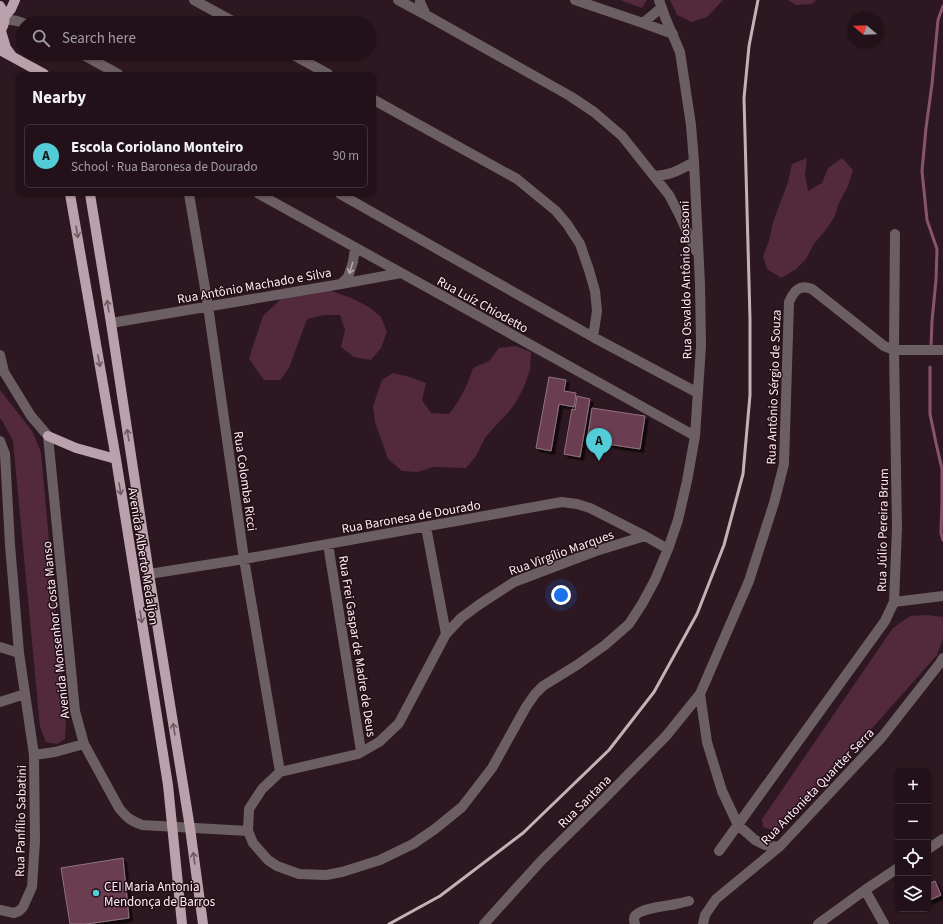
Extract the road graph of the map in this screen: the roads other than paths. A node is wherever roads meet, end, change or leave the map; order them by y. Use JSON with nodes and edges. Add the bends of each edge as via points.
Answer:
{"nodes":[{"id":1,"x":15,"y":0,"type":"edge"},
{"id":2,"x":194,"y":0,"type":"edge"},
{"id":3,"x":398,"y":0,"type":"edge"},
{"id":4,"x":420,"y":0,"type":"edge"},
{"id":5,"x":575,"y":0,"type":"edge"},
{"id":6,"x":660,"y":4,"type":"edge"},
{"id":7,"x":0,"y":6,"type":"edge"},
{"id":8,"x":426,"y":15,"type":"junction"},
{"id":9,"x":223,"y":16,"type":"edge"},
{"id":10,"x":5,"y":18,"type":"junction"},
{"id":11,"x":16,"y":21,"type":"edge"},
{"id":12,"x":643,"y":23,"type":"junction"},
{"id":13,"x":0,"y":31,"type":"edge"},
{"id":14,"x":673,"y":34,"type":"junction"},
{"id":15,"x":0,"y":50,"type":"edge"},
{"id":16,"x":12,"y":56,"type":"junction"},
{"id":17,"x":16,"y":58,"type":"edge"},
{"id":18,"x":19,"y":60,"type":"edge"},
{"id":19,"x":93,"y":60,"type":"edge"},
{"id":20,"x":303,"y":60,"type":"edge"},
{"id":21,"x":40,"y":72,"type":"edge"},
{"id":22,"x":114,"y":72,"type":"edge"},
{"id":23,"x":324,"y":72,"type":"edge"},
{"id":24,"x":376,"y":101,"type":"edge"},
{"id":25,"x":694,"y":162,"type":"junction"},
{"id":26,"x":654,"y":176,"type":"junction"},
{"id":27,"x":70,"y":196,"type":"edge"},
{"id":28,"x":90,"y":196,"type":"edge"},
{"id":29,"x":189,"y":196,"type":"edge"},
{"id":30,"x":263,"y":196,"type":"edge"},
{"id":31,"x":344,"y":196,"type":"edge"},
{"id":32,"x":895,"y":234,"type":"dead end"},
{"id":33,"x":355,"y":248,"type":"junction"},
{"id":34,"x":699,"y":256,"type":"junction"},
{"id":35,"x":401,"y":273,"type":"junction"},
{"id":36,"x":341,"y":284,"type":"junction"},
{"id":37,"x":208,"y":306,"type":"junction"},
{"id":38,"x":111,"y":323,"type":"junction"},
{"id":39,"x":593,"y":337,"type":"junction"},
{"id":40,"x":894,"y":350,"type":"junction"},
{"id":41,"x":943,"y":350,"type":"edge"},
{"id":42,"x":0,"y":355,"type":"edge"},
{"id":43,"x":2,"y":370,"type":"edge"},
{"id":44,"x":698,"y":393,"type":"junction"},
{"id":45,"x":48,"y":436,"type":"junction"},
{"id":46,"x":695,"y":436,"type":"junction"},
{"id":47,"x":0,"y":441,"type":"edge"},
{"id":48,"x":116,"y":459,"type":"junction"},
{"id":49,"x":426,"y":527,"type":"junction"},
{"id":50,"x":645,"y":536,"type":"junction"},
{"id":51,"x":5,"y":544,"type":"edge"},
{"id":52,"x":328,"y":544,"type":"junction"},
{"id":53,"x":668,"y":549,"type":"junction"},
{"id":54,"x":244,"y":559,"type":"junction"},
{"id":55,"x":149,"y":574,"type":"junction"},
{"id":56,"x":943,"y":596,"type":"edge"},
{"id":57,"x":894,"y":602,"type":"junction"},
{"id":58,"x":446,"y":634,"type":"junction"},
{"id":59,"x":0,"y":647,"type":"edge"},
{"id":60,"x":19,"y":653,"type":"junction"},
{"id":61,"x":943,"y":658,"type":"edge"},
{"id":62,"x":25,"y":694,"type":"junction"},
{"id":63,"x":700,"y":694,"type":"junction"},
{"id":64,"x":0,"y":702,"type":"edge"},
{"id":65,"x":84,"y":744,"type":"junction"},
{"id":66,"x":361,"y":751,"type":"junction"},
{"id":67,"x":34,"y":755,"type":"junction"},
{"id":68,"x":280,"y":772,"type":"junction"},
{"id":69,"x":738,"y":825,"type":"junction"},
{"id":70,"x":173,"y":827,"type":"junction"},
{"id":71,"x":190,"y":828,"type":"junction"},
{"id":72,"x":248,"y":831,"type":"junction"},
{"id":73,"x":943,"y":839,"type":"edge"},
{"id":74,"x":779,"y":847,"type":"junction"},
{"id":75,"x":931,"y":847,"type":"edge"},
{"id":76,"x":719,"y":851,"type":"dead end"},
{"id":77,"x":895,"y":870,"type":"edge"},
{"id":78,"x":865,"y":890,"type":"junction"},
{"id":79,"x":689,"y":901,"type":"dead end"},
{"id":80,"x":0,"y":910,"type":"edge"},
{"id":81,"x":182,"y":924,"type":"edge"},
{"id":82,"x":203,"y":924,"type":"edge"},
{"id":83,"x":484,"y":924,"type":"edge"},
{"id":84,"x":635,"y":924,"type":"edge"},
{"id":85,"x":702,"y":924,"type":"edge"},
{"id":86,"x":818,"y":924,"type":"edge"},
{"id":87,"x":884,"y":924,"type":"edge"}],
"edges":[{"from":1,"to":10,"type":"main road"},
{"from":2,"to":9,"type":"street"},
{"from":3,"to":8,"type":"street"},
{"from":4,"to":8,"type":"street"},
{"from":5,"to":12,"type":"street"},
{"from":6,"to":12,"type":"street"},
{"from":6,"to":14,"type":"street","name":"Rua Osvaldo Antônio Bossoni"},
{"from":7,"to":10,"type":"main road"},
{"from":8,"to":26,"type":"street","via":[[594,112],[622,136]]},
{"from":10,"to":11,"type":"street"},
{"from":10,"to":13,"type":"main road"},
{"from":12,"to":14,"type":"street"},
{"from":13,"to":16,"type":"main road"},
{"from":14,"to":25,"type":"street","name":"Rua Osvaldo Antônio Bossoni","via":[[684,72]]},
{"from":15,"to":16,"type":"main road"},
{"from":16,"to":17,"type":"main road"},
{"from":18,"to":21,"type":"main road"},
{"from":19,"to":22,"type":"street"},
{"from":20,"to":23,"type":"street"},
{"from":24,"to":39,"type":"street","via":[[517,179],[556,211],[580,244],[590,270],[597,311]]},
{"from":25,"to":26,"type":"street","via":[[666,175]]},
{"from":25,"to":34,"type":"street","name":"Rua Osvaldo Antônio Bossoni"},
{"from":26,"to":34,"type":"street","via":[[669,195]]},
{"from":27,"to":48,"type":"main road","name":"Avenida Alberto Medaljon","one_way":true},
{"from":38,"to":28,"type":"main road","name":"Avenida Alberto Medaljon","one_way":true},
{"from":29,"to":37,"type":"street","name":"Rua Colomba Ricci"},
{"from":30,"to":33,"type":"street","name":"Rua Luíz Chiodetto"},
{"from":31,"to":39,"type":"street","name":"Rua Luíz Chiodetto"},
{"from":32,"to":40,"type":"street","name":"Rua Júlio Pereira Brum"},
{"from":33,"to":35,"type":"street","name":"Rua Luíz Chiodetto"},
{"from":33,"to":36,"type":"street","one_way":true,"via":[[348,277]]},
{"from":34,"to":44,"type":"street","name":"Rua Osvaldo Antônio Bossoni","via":[[701,346]]},
{"from":35,"to":36,"type":"street","name":"Rua Antônio Machado e Silva"},
{"from":35,"to":46,"type":"street","name":"Rua Luíz Chiodetto"},
{"from":36,"to":37,"type":"street","name":"Rua Antônio Machado e Silva"},
{"from":37,"to":38,"type":"street","name":"Rua Antônio Machado e Silva"},
{"from":37,"to":54,"type":"street","name":"Rua Colomba Ricci"},
{"from":55,"to":38,"type":"main road","name":"Avenida Alberto Medaljon","one_way":true},
{"from":39,"to":44,"type":"street","name":"Rua Luíz Chiodetto"},
{"from":40,"to":41,"type":"street","name":"Rua Antônio Sérgio de Souza"},
{"from":40,"to":57,"type":"street","name":"Rua Júlio Pereira Brum","via":[[897,528]]},
{"from":40,"to":63,"type":"street","name":"Rua Antônio Sérgio de Souza","via":[[884,346],[812,289],[802,288],[793,294],[789,302],[784,464],[749,581]]},
{"from":42,"to":43,"type":"street"},
{"from":43,"to":45,"type":"street"},
{"from":44,"to":46,"type":"street","name":"Rua Osvaldo Antônio Bossoni"},
{"from":45,"to":48,"type":"main road","via":[[76,448]]},
{"from":45,"to":65,"type":"street","name":"Avenida Monsenhor Costa Manso","via":[[75,711]]},
{"from":46,"to":53,"type":"street","name":"Rua Osvaldo Antônio Bossoni","via":[[682,505]]},
{"from":47,"to":51,"type":"street","via":[[5,454]]},
{"from":48,"to":70,"type":"main road","name":"Avenida Alberto Medaljon","one_way":true},
{"from":49,"to":50,"type":"street","name":"Rua Baronesa de Dourado","via":[[562,502],[590,508]]},
{"from":49,"to":52,"type":"street","name":"Rua Baronesa de Dourado"},
{"from":49,"to":58,"type":"street"},
{"from":50,"to":53,"type":"street","name":"Rua Baronesa de Dourado"},
{"from":50,"to":58,"type":"street","name":"Rua Virgílio Marques","via":[[596,551],[514,582],[461,618]]},
{"from":51,"to":60,"type":"street"},
{"from":52,"to":54,"type":"street","name":"Rua Baronesa de Dourado"},
{"from":52,"to":66,"type":"street","name":"Rua Frei Gaspar de Madre de Deus"},
{"from":53,"to":72,"type":"street","name":"Rua Osvaldo Antônio Bossoni","via":[[655,580],[629,624],[605,645],[535,694],[492,768],[462,807],[430,833],[380,860],[326,875],[299,874],[277,866],[253,843]]},
{"from":54,"to":55,"type":"street","name":"Rua Baronesa de Dourado"},
{"from":54,"to":68,"type":"street","name":"Rua Colomba Ricci"},
{"from":71,"to":55,"type":"main road","name":"Avenida Alberto Medaljon","one_way":true},
{"from":56,"to":57,"type":"street"},
{"from":57,"to":69,"type":"street","name":"Rua Júlio Pereira Brum","via":[[885,621]]},
{"from":58,"to":66,"type":"street","name":"Rua Virgílio Marques","via":[[398,723],[378,742]]},
{"from":59,"to":60,"type":"street"},
{"from":60,"to":62,"type":"street"},
{"from":61,"to":74,"type":"street","name":"Rua Antonieta Quartter Serra","via":[[882,737]]},
{"from":62,"to":64,"type":"street"},
{"from":62,"to":67,"type":"street"},
{"from":63,"to":69,"type":"street","via":[[709,749],[722,791]]},
{"from":63,"to":83,"type":"street","name":"Rua Santana","via":[[666,736],[542,860]]},
{"from":65,"to":67,"type":"street"},
{"from":65,"to":70,"type":"street","name":"Avenida Monsenhor Costa Manso","via":[[119,808],[126,816],[142,825]]},
{"from":66,"to":68,"type":"street","name":"Rua Virgílio Marques","via":[[358,754]]},
{"from":67,"to":80,"type":"street","name":"Rua Panfílio Sabatini","via":[[35,841],[32,887],[19,911],[14,913]]},
{"from":68,"to":72,"type":"street","via":[[262,789],[249,810]]},
{"from":69,"to":74,"type":"street","via":[[755,840]]},
{"from":69,"to":76,"type":"street","name":"Rua Júlio Pereira Brum"},
{"from":70,"to":71,"type":"street","name":"Avenida Monsenhor Costa Manso"},
{"from":70,"to":81,"type":"main road","name":"Avenida Alberto Medaljon"},
{"from":71,"to":72,"type":"street","name":"Avenida Monsenhor Costa Manso"},
{"from":82,"to":71,"type":"main road","name":"Avenida Alberto Medaljon","one_way":true},
{"from":73,"to":75,"type":"street"},
{"from":74,"to":85,"type":"street","name":"Rua Antonieta Quartter Serra","via":[[716,899]]},
{"from":77,"to":78,"type":"street"},
{"from":78,"to":86,"type":"street"},
{"from":78,"to":87,"type":"street"},
{"from":79,"to":84,"type":"street","via":[[643,911],[635,915]]}]}
